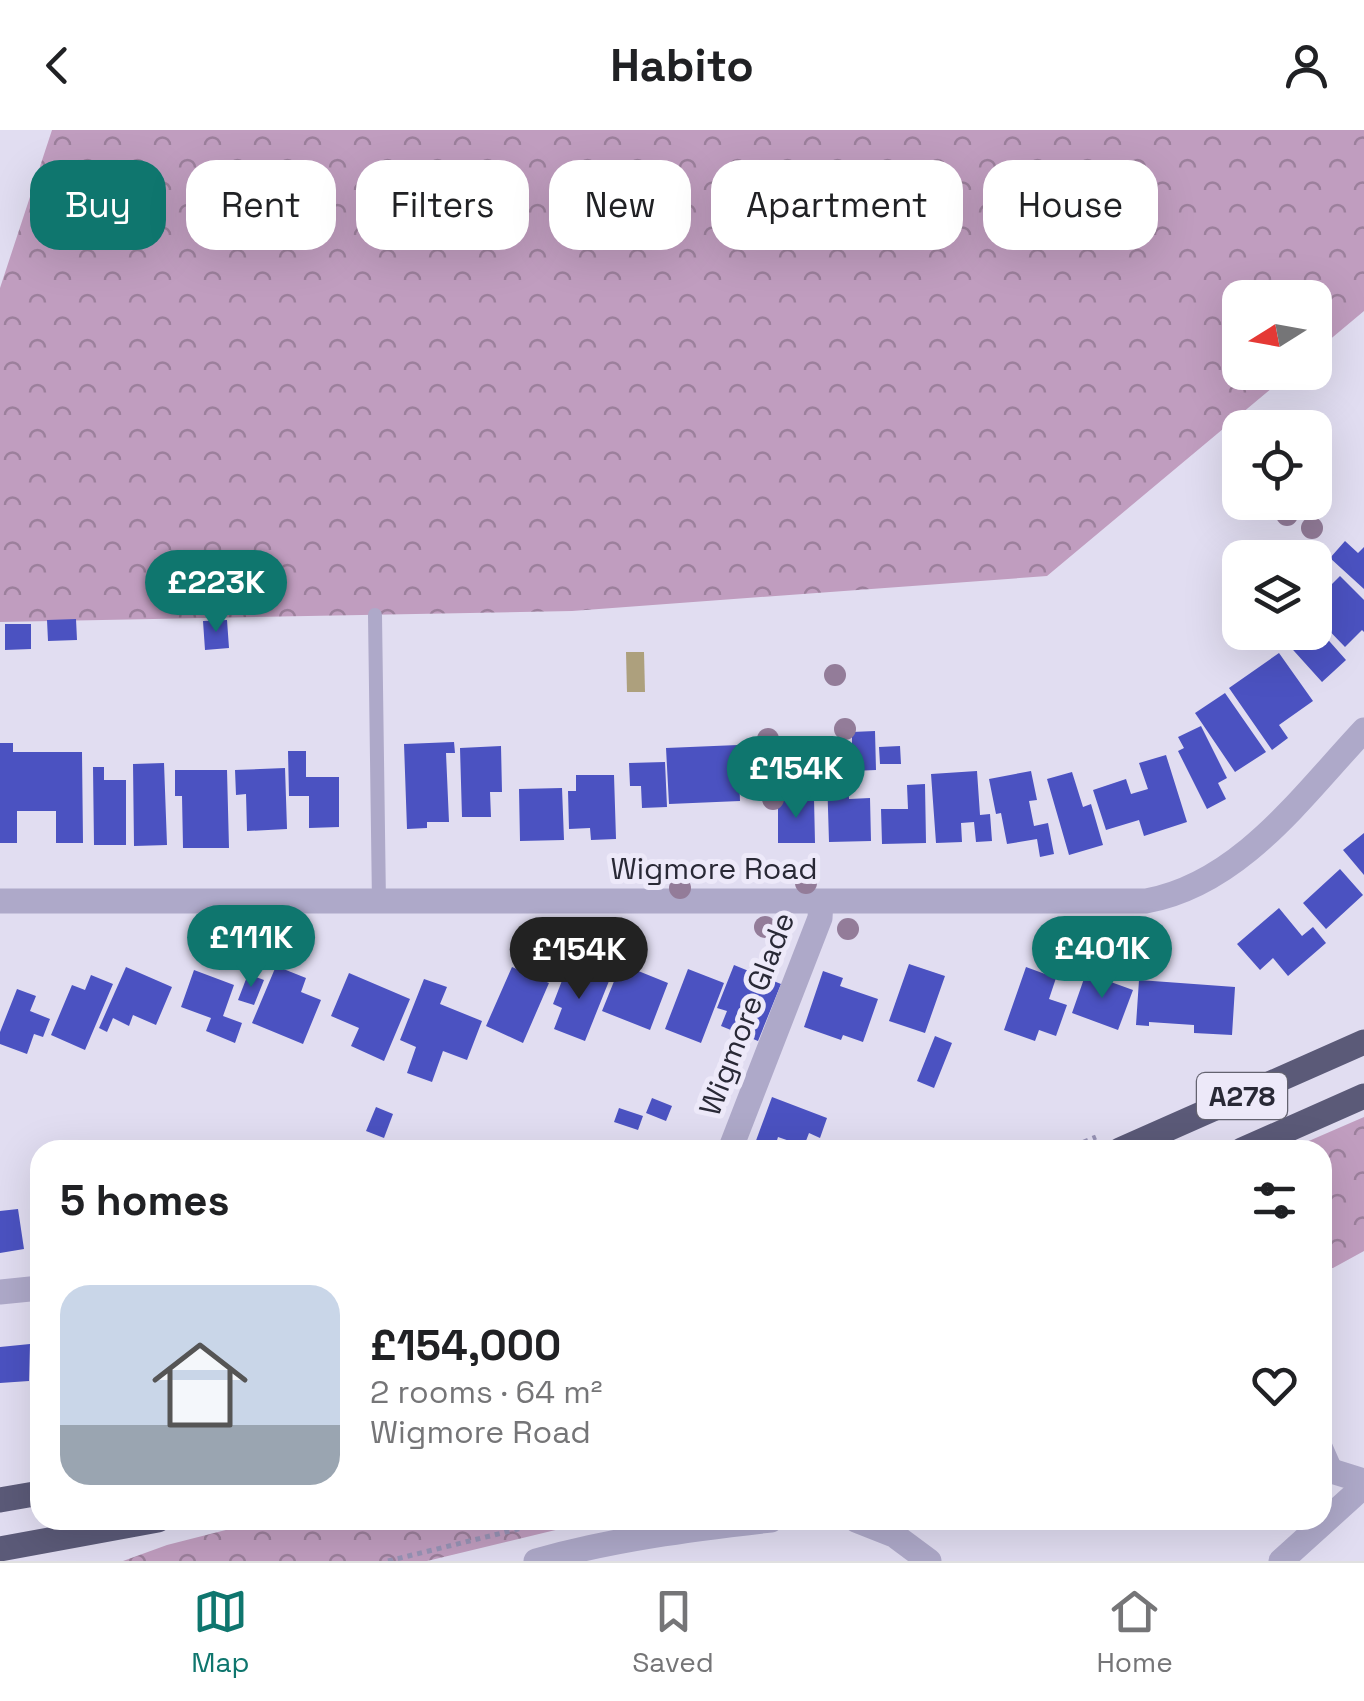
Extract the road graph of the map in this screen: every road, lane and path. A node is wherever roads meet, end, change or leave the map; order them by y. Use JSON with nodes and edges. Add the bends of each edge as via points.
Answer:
{"nodes":[{"id":1,"x":375,"y":615,"type":"dead end"},
{"id":2,"x":1364,"y":730,"type":"edge"},
{"id":3,"x":0,"y":901,"type":"edge"},
{"id":4,"x":821,"y":901,"type":"junction"},
{"id":5,"x":379,"y":902,"type":"junction"},
{"id":6,"x":1364,"y":1042,"type":"edge"},
{"id":7,"x":1364,"y":1096,"type":"edge"},
{"id":8,"x":734,"y":1140,"type":"edge"},
{"id":9,"x":1143,"y":1140,"type":"edge"},
{"id":10,"x":1265,"y":1140,"type":"edge"},
{"id":11,"x":30,"y":1289,"type":"edge"},
{"id":12,"x":0,"y":1292,"type":"edge"},
{"id":13,"x":1332,"y":1472,"type":"edge"},
{"id":14,"x":1364,"y":1483,"type":"edge"},
{"id":15,"x":30,"y":1495,"type":"edge"},
{"id":16,"x":0,"y":1500,"type":"edge"},
{"id":17,"x":1332,"y":1513,"type":"edge"},
{"id":18,"x":104,"y":1530,"type":"edge"},
{"id":19,"x":514,"y":1530,"type":"edge"},
{"id":20,"x":699,"y":1530,"type":"edge"},
{"id":21,"x":881,"y":1530,"type":"edge"},
{"id":22,"x":1313,"y":1530,"type":"edge"},
{"id":23,"x":0,"y":1549,"type":"edge"},
{"id":24,"x":388,"y":1561,"type":"edge"},
{"id":25,"x":536,"y":1561,"type":"edge"},
{"id":26,"x":929,"y":1561,"type":"edge"},
{"id":27,"x":1280,"y":1561,"type":"edge"}],
"edges":[{"from":1,"to":5,"type":"lane"},
{"from":2,"to":4,"type":"street","name":"Wigmore Road","via":[[1241,856],[1178,894],[1090,903]]},
{"from":3,"to":5,"type":"street","name":"Wigmore Road"},
{"from":4,"to":5,"type":"street","name":"Wigmore Road"},
{"from":4,"to":8,"type":"street","name":"Wigmore Glade"},
{"from":6,"to":9,"type":"main road","number":"A278"},
{"from":7,"to":10,"type":"main road","number":"A278"},
{"from":11,"to":12,"type":"street"},
{"from":13,"to":14,"type":"street"},
{"from":14,"to":17,"type":"street"},
{"from":15,"to":16,"type":"main road"},
{"from":18,"to":23,"type":"main road"},
{"from":19,"to":24,"type":"path"},
{"from":20,"to":25,"type":"street"},
{"from":21,"to":26,"type":"street"},
{"from":22,"to":27,"type":"street"}]}
